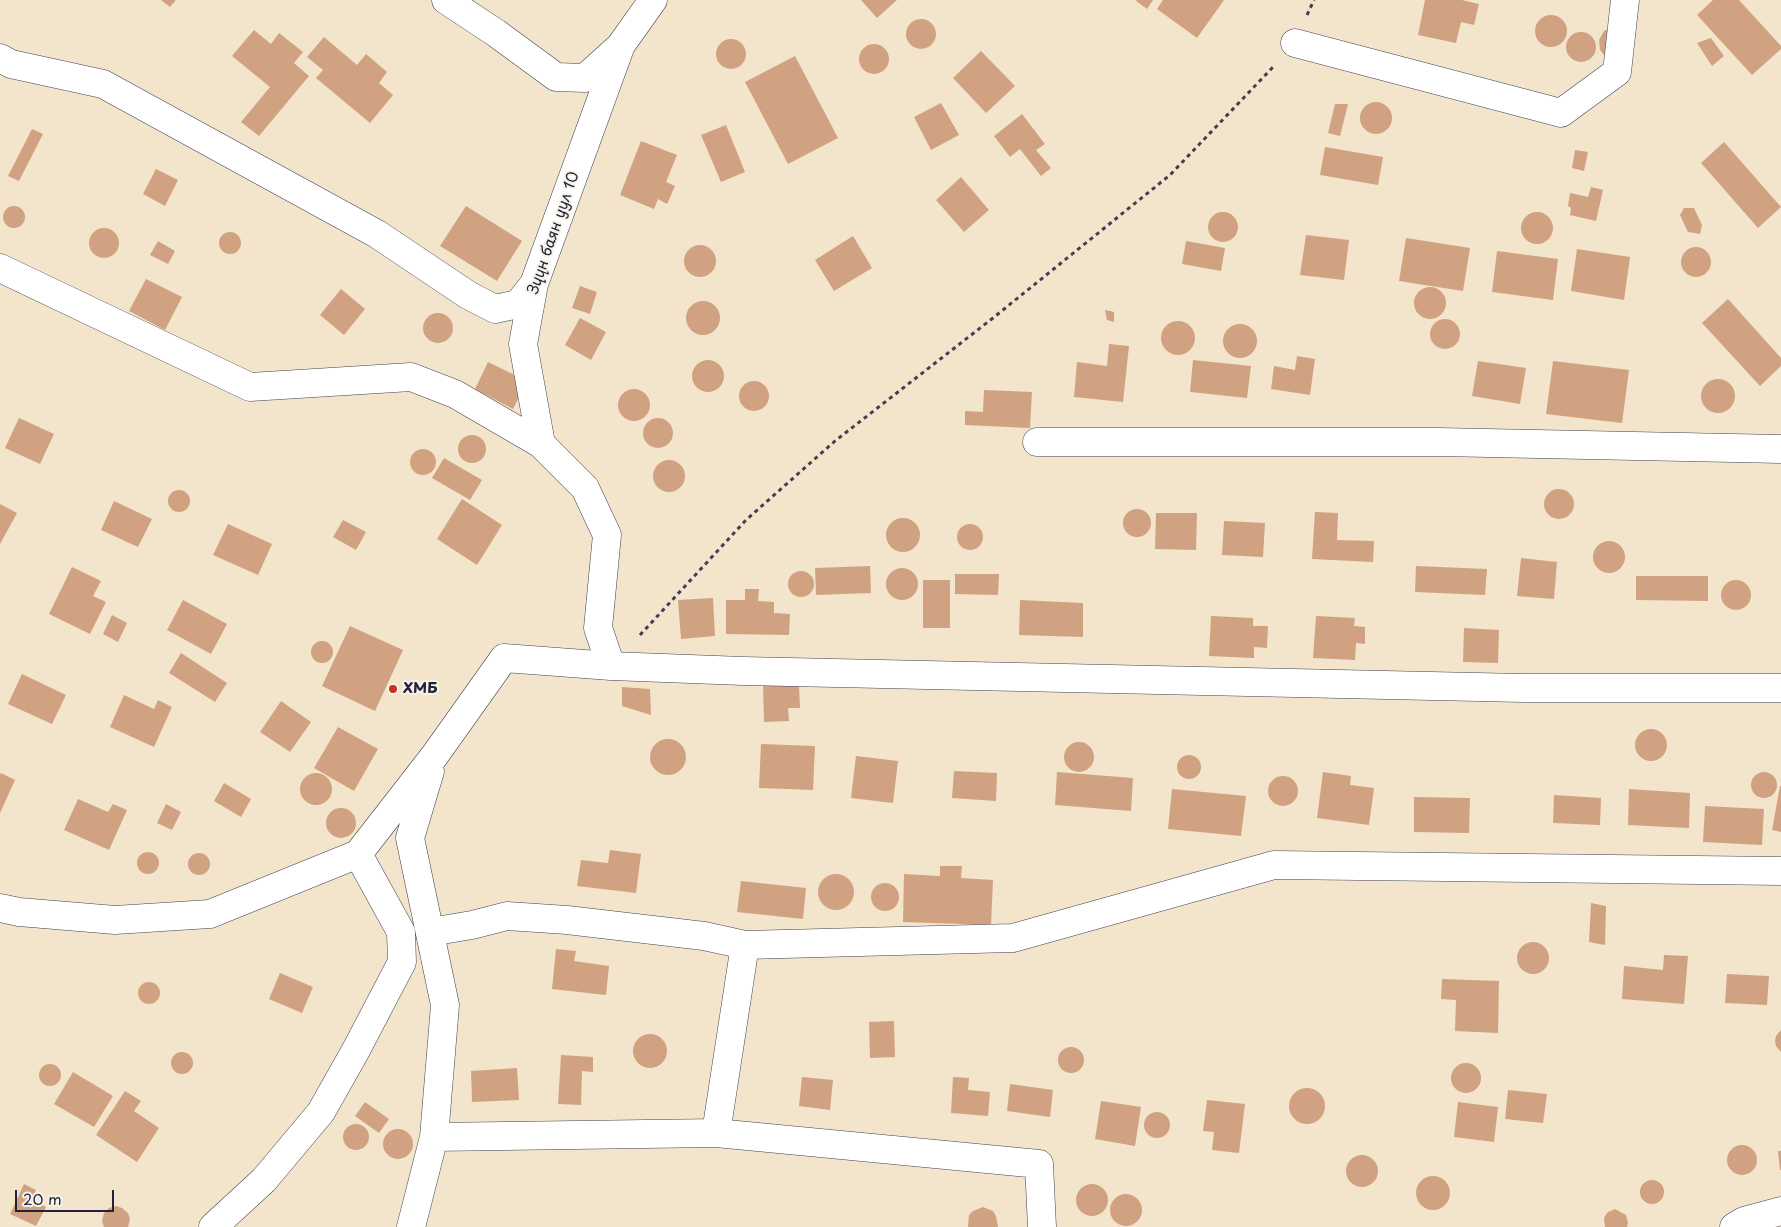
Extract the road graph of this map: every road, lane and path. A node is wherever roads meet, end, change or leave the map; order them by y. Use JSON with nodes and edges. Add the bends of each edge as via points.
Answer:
{"nodes":[{"id":1,"x":446,"y":0,"type":"edge"},
{"id":2,"x":653,"y":0,"type":"edge"},
{"id":3,"x":1314,"y":0,"type":"edge"},
{"id":4,"x":1625,"y":0,"type":"edge"},
{"id":5,"x":1295,"y":43,"type":"junction"},
{"id":6,"x":621,"y":45,"type":"junction"},
{"id":7,"x":0,"y":58,"type":"edge"},
{"id":8,"x":0,"y":268,"type":"edge"},
{"id":9,"x":534,"y":284,"type":"junction"},
{"id":10,"x":1038,"y":442,"type":"dead end"},
{"id":11,"x":541,"y":444,"type":"junction"},
{"id":12,"x":1781,"y":449,"type":"edge"},
{"id":13,"x":612,"y":666,"type":"junction"},
{"id":14,"x":1781,"y":688,"type":"edge"},
{"id":15,"x":435,"y":756,"type":"junction"},
{"id":16,"x":358,"y":854,"type":"junction"},
{"id":17,"x":1781,"y":871,"type":"edge"},
{"id":18,"x":0,"y":908,"type":"edge"},
{"id":19,"x":430,"y":932,"type":"junction"},
{"id":20,"x":745,"y":944,"type":"junction"},
{"id":21,"x":716,"y":1133,"type":"junction"},
{"id":22,"x":434,"y":1137,"type":"junction"},
{"id":23,"x":1781,"y":1211,"type":"edge"},
{"id":24,"x":214,"y":1227,"type":"edge"},
{"id":25,"x":412,"y":1227,"type":"edge"},
{"id":26,"x":1042,"y":1227,"type":"edge"},
{"id":27,"x":1734,"y":1227,"type":"edge"}],
"edges":[{"from":1,"to":6,"type":"street","via":[[556,77],[585,78]]},
{"from":2,"to":6,"type":"street","name":"Зүүн баян уул 10"},
{"from":3,"to":5,"type":"path"},
{"from":4,"to":5,"type":"street","via":[[1617,72],[1562,113]]},
{"from":5,"to":13,"type":"path","via":[[1170,175],[835,441],[746,520]]},
{"from":6,"to":9,"type":"street","name":"Зүүн баян уул 10"},
{"from":7,"to":9,"type":"street","via":[[11,64],[103,84],[377,234],[468,295],[495,309],[518,304]]},
{"from":8,"to":11,"type":"street","via":[[250,387],[411,378],[455,394]]},
{"from":9,"to":11,"type":"street","name":"Зүүн баян уул 10","via":[[523,344]]},
{"from":10,"to":12,"type":"street","via":[[1439,442]]},
{"from":11,"to":13,"type":"street","via":[[585,488],[607,535],[598,628]]},
{"from":13,"to":14,"type":"street","via":[[743,672],[1514,688]]},
{"from":13,"to":15,"type":"street","via":[[504,658]]},
{"from":15,"to":16,"type":"street"},
{"from":15,"to":19,"type":"street","via":[[410,838]]},
{"from":16,"to":18,"type":"street","via":[[210,914],[115,920]]},
{"from":16,"to":24,"type":"street","via":[[401,932],[402,962],[320,1112],[264,1180]]},
{"from":17,"to":20,"type":"street","via":[[1274,865],[1013,938]]},
{"from":19,"to":20,"type":"street","via":[[507,916],[704,936]]},
{"from":19,"to":22,"type":"street","via":[[445,1005]]},
{"from":20,"to":21,"type":"street"},
{"from":21,"to":22,"type":"street"},
{"from":21,"to":26,"type":"street","via":[[1039,1164]]},
{"from":22,"to":25,"type":"street"},
{"from":23,"to":27,"type":"street"}]}
